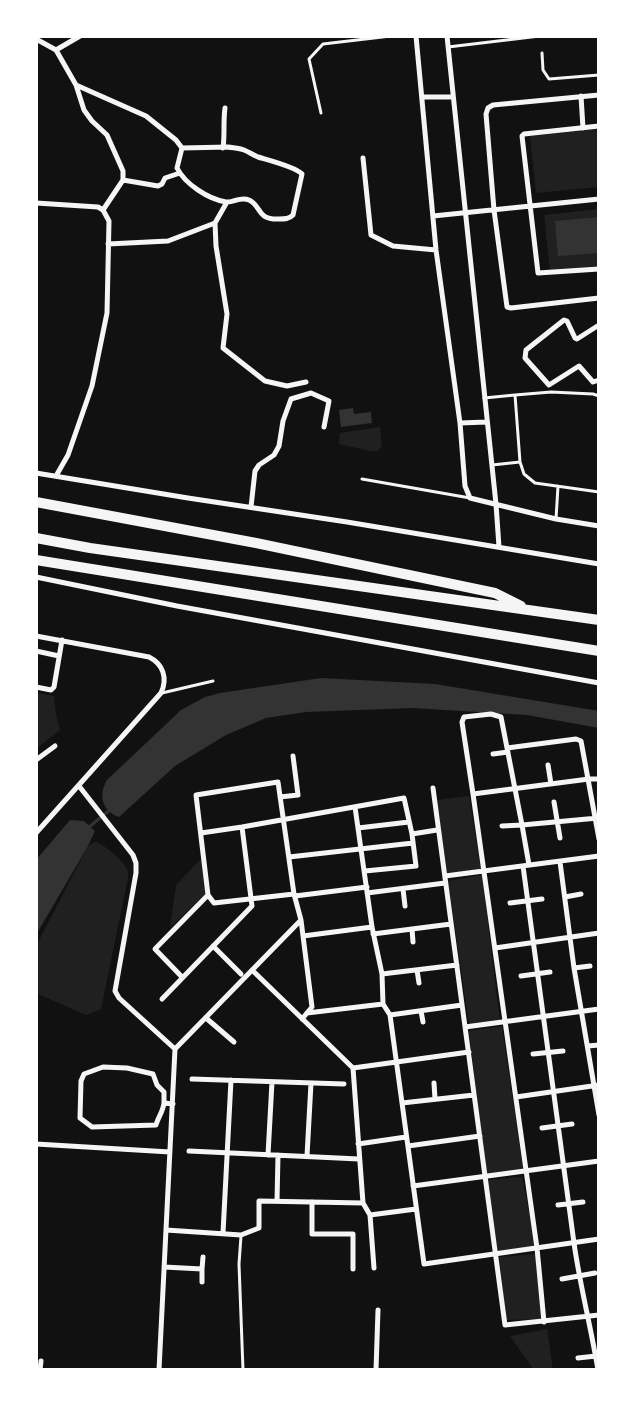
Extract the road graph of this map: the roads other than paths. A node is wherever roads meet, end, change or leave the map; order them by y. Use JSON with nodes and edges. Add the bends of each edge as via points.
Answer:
{"nodes":[{"id":1,"x":80,"y":36,"type":"edge"},
{"id":2,"x":391,"y":36,"type":"edge"},
{"id":3,"x":416,"y":36,"type":"edge"},
{"id":4,"x":447,"y":36,"type":"edge"},
{"id":5,"x":540,"y":36,"type":"edge"},
{"id":6,"x":36,"y":39,"type":"edge"},
{"id":7,"x":448,"y":47,"type":"junction"},
{"id":8,"x":56,"y":50,"type":"junction"},
{"id":9,"x":542,"y":54,"type":"dead end"},
{"id":10,"x":599,"y":74,"type":"edge"},
{"id":11,"x":76,"y":85,"type":"junction"},
{"id":12,"x":599,"y":94,"type":"edge"},
{"id":13,"x":581,"y":96,"type":"junction"},
{"id":14,"x":453,"y":97,"type":"junction"},
{"id":15,"x":422,"y":98,"type":"junction"},
{"id":16,"x":225,"y":108,"type":"dead end"},
{"id":17,"x":322,"y":113,"type":"dead end"},
{"id":18,"x":599,"y":126,"type":"edge"},
{"id":19,"x":584,"y":128,"type":"junction"},
{"id":20,"x":182,"y":148,"type":"junction"},
{"id":21,"x":223,"y":148,"type":"junction"},
{"id":22,"x":363,"y":158,"type":"dead end"},
{"id":23,"x":180,"y":173,"type":"junction"},
{"id":24,"x":123,"y":180,"type":"junction"},
{"id":25,"x":599,"y":199,"type":"edge"},
{"id":26,"x":227,"y":202,"type":"junction"},
{"id":27,"x":36,"y":204,"type":"edge"},
{"id":28,"x":530,"y":206,"type":"junction"},
{"id":29,"x":103,"y":210,"type":"junction"},
{"id":30,"x":494,"y":210,"type":"junction"},
{"id":31,"x":465,"y":213,"type":"junction"},
{"id":32,"x":433,"y":216,"type":"junction"},
{"id":33,"x":215,"y":223,"type":"junction"},
{"id":34,"x":108,"y":244,"type":"junction"},
{"id":35,"x":436,"y":250,"type":"junction"},
{"id":36,"x":599,"y":269,"type":"edge"},
{"id":37,"x":599,"y":298,"type":"edge"},
{"id":38,"x":599,"y":325,"type":"edge"},
{"id":39,"x":599,"y":380,"type":"edge"},
{"id":40,"x":306,"y":382,"type":"dead end"},
{"id":41,"x":515,"y":395,"type":"junction"},
{"id":42,"x":599,"y":396,"type":"edge"},
{"id":43,"x":484,"y":398,"type":"junction"},
{"id":44,"x":487,"y":422,"type":"junction"},
{"id":45,"x":460,"y":423,"type":"junction"},
{"id":46,"x":324,"y":427,"type":"dead end"},
{"id":47,"x":520,"y":462,"type":"junction"},
{"id":48,"x":491,"y":465,"type":"junction"},
{"id":49,"x":36,"y":473,"type":"edge"},
{"id":50,"x":56,"y":476,"type":"junction"},
{"id":51,"x":362,"y":479,"type":"dead end"},
{"id":52,"x":558,"y":486,"type":"junction"},
{"id":53,"x":599,"y":492,"type":"edge"},
{"id":54,"x":470,"y":498,"type":"junction"},
{"id":55,"x":36,"y":502,"type":"edge"},
{"id":56,"x":496,"y":504,"type":"junction"},
{"id":57,"x":251,"y":508,"type":"junction"},
{"id":58,"x":556,"y":519,"type":"junction"},
{"id":59,"x":599,"y":526,"type":"edge"},
{"id":60,"x":36,"y":532,"type":"edge"},
{"id":61,"x":36,"y":538,"type":"edge"},
{"id":62,"x":499,"y":547,"type":"junction"},
{"id":63,"x":90,"y":548,"type":"junction"},
{"id":64,"x":36,"y":560,"type":"edge"},
{"id":65,"x":599,"y":564,"type":"edge"},
{"id":66,"x":36,"y":566,"type":"edge"},
{"id":67,"x":87,"y":569,"type":"junction"},
{"id":68,"x":36,"y":577,"type":"edge"},
{"id":69,"x":529,"y":610,"type":"junction"},
{"id":70,"x":599,"y":620,"type":"edge"},
{"id":71,"x":36,"y":636,"type":"edge"},
{"id":72,"x":62,"y":640,"type":"junction"},
{"id":73,"x":36,"y":651,"type":"edge"},
{"id":74,"x":599,"y":651,"type":"edge"},
{"id":75,"x":60,"y":656,"type":"junction"},
{"id":76,"x":213,"y":680,"type":"dead end"},
{"id":77,"x":599,"y":682,"type":"edge"},
{"id":78,"x":36,"y":687,"type":"edge"},
{"id":79,"x":161,"y":693,"type":"junction"},
{"id":80,"x":55,"y":746,"type":"dead end"},
{"id":81,"x":508,"y":750,"type":"junction"},
{"id":82,"x":493,"y":754,"type":"dead end"},
{"id":83,"x":293,"y":756,"type":"dead end"},
{"id":84,"x":36,"y":760,"type":"edge"},
{"id":85,"x":548,"y":765,"type":"dead end"},
{"id":86,"x":589,"y":779,"type":"junction"},
{"id":87,"x":599,"y":780,"type":"edge"},
{"id":88,"x":550,"y":784,"type":"junction"},
{"id":89,"x":79,"y":786,"type":"junction"},
{"id":90,"x":433,"y":788,"type":"dead end"},
{"id":91,"x":514,"y":788,"type":"junction"},
{"id":92,"x":473,"y":794,"type":"junction"},
{"id":93,"x":280,"y":797,"type":"junction"},
{"id":94,"x":554,"y":802,"type":"dead end"},
{"id":95,"x":355,"y":807,"type":"junction"},
{"id":96,"x":597,"y":818,"type":"edge"},
{"id":97,"x":283,"y":819,"type":"junction"},
{"id":98,"x":409,"y":822,"type":"junction"},
{"id":99,"x":557,"y":822,"type":"junction"},
{"id":100,"x":522,"y":825,"type":"junction"},
{"id":101,"x":502,"y":826,"type":"dead end"},
{"id":102,"x":242,"y":827,"type":"junction"},
{"id":103,"x":358,"y":828,"type":"junction"},
{"id":104,"x":438,"y":830,"type":"junction"},
{"id":105,"x":36,"y":833,"type":"edge"},
{"id":106,"x":201,"y":833,"type":"junction"},
{"id":107,"x":412,"y":834,"type":"junction"},
{"id":108,"x":560,"y":838,"type":"dead end"},
{"id":109,"x":599,"y":839,"type":"edge"},
{"id":110,"x":413,"y":843,"type":"junction"},
{"id":111,"x":361,"y":848,"type":"junction"},
{"id":112,"x":599,"y":856,"type":"edge"},
{"id":113,"x":288,"y":857,"type":"junction"},
{"id":114,"x":560,"y":862,"type":"junction"},
{"id":115,"x":526,"y":866,"type":"junction"},
{"id":116,"x":365,"y":871,"type":"junction"},
{"id":117,"x":483,"y":871,"type":"junction"},
{"id":118,"x":445,"y":876,"type":"junction"},
{"id":119,"x":445,"y":883,"type":"junction"},
{"id":120,"x":367,"y":887,"type":"junction"},
{"id":121,"x":403,"y":889,"type":"junction"},
{"id":122,"x":367,"y":893,"type":"junction"},
{"id":123,"x":581,"y":894,"type":"dead end"},
{"id":124,"x":208,"y":895,"type":"junction"},
{"id":125,"x":294,"y":895,"type":"junction"},
{"id":126,"x":565,"y":897,"type":"junction"},
{"id":127,"x":251,"y":898,"type":"junction"},
{"id":128,"x":542,"y":899,"type":"dead end"},
{"id":129,"x":528,"y":901,"type":"junction"},
{"id":130,"x":510,"y":903,"type":"dead end"},
{"id":131,"x":405,"y":906,"type":"dead end"},
{"id":132,"x":301,"y":920,"type":"junction"},
{"id":133,"x":451,"y":924,"type":"junction"},
{"id":134,"x":372,"y":927,"type":"junction"},
{"id":135,"x":412,"y":929,"type":"junction"},
{"id":136,"x":599,"y":933,"type":"edge"},
{"id":137,"x":373,"y":934,"type":"junction"},
{"id":138,"x":303,"y":936,"type":"junction"},
{"id":139,"x":570,"y":936,"type":"junction"},
{"id":140,"x":414,"y":942,"type":"dead end"},
{"id":141,"x":533,"y":942,"type":"junction"},
{"id":142,"x":213,"y":946,"type":"junction"},
{"id":143,"x":495,"y":948,"type":"junction"},
{"id":144,"x":457,"y":965,"type":"junction"},
{"id":145,"x":590,"y":966,"type":"dead end"},
{"id":146,"x":574,"y":968,"type":"junction"},
{"id":147,"x":252,"y":970,"type":"junction"},
{"id":148,"x":417,"y":970,"type":"junction"},
{"id":149,"x":550,"y":972,"type":"dead end"},
{"id":150,"x":241,"y":974,"type":"dead end"},
{"id":151,"x":382,"y":974,"type":"junction"},
{"id":152,"x":537,"y":974,"type":"junction"},
{"id":153,"x":521,"y":976,"type":"dead end"},
{"id":154,"x":182,"y":977,"type":"junction"},
{"id":155,"x":418,"y":983,"type":"dead end"},
{"id":156,"x":162,"y":1000,"type":"dead end"},
{"id":157,"x":383,"y":1004,"type":"junction"},
{"id":158,"x":462,"y":1005,"type":"junction"},
{"id":159,"x":599,"y":1009,"type":"edge"},
{"id":160,"x":421,"y":1011,"type":"junction"},
{"id":161,"x":581,"y":1012,"type":"junction"},
{"id":162,"x":307,"y":1013,"type":"junction"},
{"id":163,"x":390,"y":1015,"type":"junction"},
{"id":164,"x":543,"y":1016,"type":"junction"},
{"id":165,"x":206,"y":1018,"type":"junction"},
{"id":166,"x":302,"y":1019,"type":"junction"},
{"id":167,"x":423,"y":1022,"type":"dead end"},
{"id":168,"x":504,"y":1022,"type":"junction"},
{"id":169,"x":465,"y":1027,"type":"junction"},
{"id":170,"x":234,"y":1042,"type":"dead end"},
{"id":171,"x":599,"y":1044,"type":"edge"},
{"id":172,"x":588,"y":1046,"type":"junction"},
{"id":173,"x":175,"y":1049,"type":"junction"},
{"id":174,"x":563,"y":1051,"type":"dead end"},
{"id":175,"x":469,"y":1052,"type":"junction"},
{"id":176,"x":548,"y":1053,"type":"junction"},
{"id":177,"x":533,"y":1054,"type":"dead end"},
{"id":178,"x":396,"y":1062,"type":"junction"},
{"id":179,"x":352,"y":1068,"type":"junction"},
{"id":180,"x":192,"y":1078,"type":"dead end"},
{"id":181,"x":231,"y":1080,"type":"junction"},
{"id":182,"x":272,"y":1082,"type":"junction"},
{"id":183,"x":311,"y":1083,"type":"junction"},
{"id":184,"x":434,"y":1083,"type":"dead end"},
{"id":185,"x":344,"y":1084,"type":"dead end"},
{"id":186,"x":596,"y":1085,"type":"edge"},
{"id":187,"x":554,"y":1092,"type":"junction"},
{"id":188,"x":474,"y":1095,"type":"junction"},
{"id":189,"x":516,"y":1097,"type":"junction"},
{"id":190,"x":436,"y":1099,"type":"junction"},
{"id":191,"x":164,"y":1103,"type":"junction"},
{"id":192,"x":402,"y":1103,"type":"junction"},
{"id":193,"x":173,"y":1104,"type":"junction"},
{"id":194,"x":599,"y":1115,"type":"edge"},
{"id":195,"x":572,"y":1124,"type":"dead end"},
{"id":196,"x":558,"y":1126,"type":"junction"},
{"id":197,"x":542,"y":1128,"type":"dead end"},
{"id":198,"x":480,"y":1136,"type":"junction"},
{"id":199,"x":406,"y":1137,"type":"junction"},
{"id":200,"x":36,"y":1144,"type":"edge"},
{"id":201,"x":358,"y":1144,"type":"junction"},
{"id":202,"x":408,"y":1146,"type":"junction"},
{"id":203,"x":189,"y":1151,"type":"dead end"},
{"id":204,"x":170,"y":1152,"type":"junction"},
{"id":205,"x":227,"y":1153,"type":"junction"},
{"id":206,"x":268,"y":1155,"type":"junction"},
{"id":207,"x":278,"y":1155,"type":"junction"},
{"id":208,"x":307,"y":1156,"type":"junction"},
{"id":209,"x":359,"y":1159,"type":"junction"},
{"id":210,"x":599,"y":1161,"type":"edge"},
{"id":211,"x":562,"y":1166,"type":"junction"},
{"id":212,"x":526,"y":1171,"type":"junction"},
{"id":213,"x":484,"y":1176,"type":"junction"},
{"id":214,"x":413,"y":1186,"type":"junction"},
{"id":215,"x":277,"y":1201,"type":"junction"},
{"id":216,"x":312,"y":1202,"type":"junction"},
{"id":217,"x":583,"y":1202,"type":"dead end"},
{"id":218,"x":363,"y":1203,"type":"junction"},
{"id":219,"x":568,"y":1204,"type":"junction"},
{"id":220,"x":558,"y":1205,"type":"dead end"},
{"id":221,"x":416,"y":1209,"type":"junction"},
{"id":222,"x":370,"y":1215,"type":"junction"},
{"id":223,"x":166,"y":1230,"type":"junction"},
{"id":224,"x":223,"y":1233,"type":"junction"},
{"id":225,"x":241,"y":1235,"type":"junction"},
{"id":226,"x":599,"y":1239,"type":"edge"},
{"id":227,"x":574,"y":1243,"type":"junction"},
{"id":228,"x":537,"y":1248,"type":"junction"},
{"id":229,"x":496,"y":1254,"type":"junction"},
{"id":230,"x":203,"y":1257,"type":"dead end"},
{"id":231,"x":164,"y":1267,"type":"junction"},
{"id":232,"x":374,"y":1268,"type":"dead end"},
{"id":233,"x":202,"y":1269,"type":"junction"},
{"id":234,"x":353,"y":1269,"type":"dead end"},
{"id":235,"x":594,"y":1273,"type":"dead end"},
{"id":236,"x":579,"y":1276,"type":"junction"},
{"id":237,"x":562,"y":1279,"type":"dead end"},
{"id":238,"x":202,"y":1282,"type":"dead end"},
{"id":239,"x":378,"y":1310,"type":"dead end"},
{"id":240,"x":599,"y":1315,"type":"edge"},
{"id":241,"x":589,"y":1316,"type":"junction"},
{"id":242,"x":544,"y":1322,"type":"junction"},
{"id":243,"x":596,"y":1356,"type":"junction"},
{"id":244,"x":578,"y":1358,"type":"dead end"},
{"id":245,"x":41,"y":1361,"type":"dead end"},
{"id":246,"x":40,"y":1370,"type":"edge"},
{"id":247,"x":159,"y":1370,"type":"edge"},
{"id":248,"x":243,"y":1370,"type":"edge"},
{"id":249,"x":376,"y":1370,"type":"edge"},
{"id":250,"x":598,"y":1370,"type":"edge"}],
"edges":[{"from":1,"to":8,"type":"street"},
{"from":2,"to":17,"type":"lane","via":[[323,44],[308,59]]},
{"from":3,"to":15,"type":"street"},
{"from":4,"to":7,"type":"street"},
{"from":5,"to":7,"type":"lane"},
{"from":6,"to":8,"type":"street"},
{"from":7,"to":14,"type":"street"},
{"from":8,"to":11,"type":"street"},
{"from":9,"to":10,"type":"lane","via":[[543,70],[549,79]]},
{"from":11,"to":20,"type":"street","via":[[146,116]]},
{"from":11,"to":24,"type":"street","via":[[84,110],[107,135],[123,171]]},
{"from":12,"to":13,"type":"street"},
{"from":13,"to":19,"type":"street"},
{"from":13,"to":30,"type":"street","via":[[488,108]]},
{"from":14,"to":15,"type":"street"},
{"from":14,"to":31,"type":"street"},
{"from":15,"to":32,"type":"street"},
{"from":16,"to":21,"type":"street"},
{"from":18,"to":19,"type":"street"},
{"from":19,"to":28,"type":"street","via":[[523,134]]},
{"from":20,"to":21,"type":"street"},
{"from":20,"to":23,"type":"street","via":[[177,168]]},
{"from":21,"to":26,"type":"street","via":[[244,150],[299,170],[302,174],[293,215],[289,218],[262,216],[250,200],[242,198]]},
{"from":22,"to":35,"type":"street","via":[[371,235],[394,246]]},
{"from":23,"to":24,"type":"street","via":[[165,178],[158,186]]},
{"from":23,"to":26,"type":"street","via":[[200,191]]},
{"from":24,"to":29,"type":"street"},
{"from":25,"to":28,"type":"street"},
{"from":26,"to":33,"type":"street"},
{"from":27,"to":29,"type":"street","via":[[98,207]]},
{"from":28,"to":30,"type":"street"},
{"from":28,"to":36,"type":"street","via":[[538,273]]},
{"from":29,"to":34,"type":"street","via":[[109,220]]},
{"from":30,"to":31,"type":"street"},
{"from":30,"to":37,"type":"street","via":[[507,307]]},
{"from":31,"to":32,"type":"street"},
{"from":31,"to":43,"type":"street"},
{"from":32,"to":35,"type":"street"},
{"from":33,"to":34,"type":"street","via":[[168,241]]},
{"from":33,"to":40,"type":"street","via":[[227,314],[223,348],[265,381],[287,386]]},
{"from":34,"to":50,"type":"street","via":[[107,313],[92,386],[68,455]]},
{"from":35,"to":45,"type":"street"},
{"from":38,"to":39,"type":"street","via":[[577,339],[564,320],[526,350],[525,355],[549,386],[579,366],[593,382]]},
{"from":41,"to":42,"type":"lane","via":[[550,392]]},
{"from":41,"to":43,"type":"lane"},
{"from":41,"to":47,"type":"lane"},
{"from":43,"to":44,"type":"street"},
{"from":44,"to":45,"type":"street"},
{"from":44,"to":48,"type":"street"},
{"from":45,"to":54,"type":"street","via":[[465,486]]},
{"from":46,"to":57,"type":"street","via":[[329,401],[311,393],[291,399],[279,446],[274,455],[255,471]]},
{"from":47,"to":48,"type":"lane"},
{"from":47,"to":52,"type":"lane","via":[[524,474],[535,483]]},
{"from":48,"to":56,"type":"street"},
{"from":49,"to":50,"type":"street"},
{"from":50,"to":57,"type":"street"},
{"from":51,"to":54,"type":"lane"},
{"from":52,"to":53,"type":"lane"},
{"from":52,"to":58,"type":"lane"},
{"from":54,"to":56,"type":"street"},
{"from":55,"to":69,"type":"highway","via":[[256,543],[495,593]]},
{"from":56,"to":58,"type":"street"},
{"from":56,"to":62,"type":"street"},
{"from":57,"to":62,"type":"street"},
{"from":58,"to":59,"type":"street"},
{"from":60,"to":63,"type":"highway"},
{"from":61,"to":63,"type":"highway"},
{"from":62,"to":65,"type":"street"},
{"from":63,"to":69,"type":"highway"},
{"from":64,"to":67,"type":"highway"},
{"from":66,"to":67,"type":"highway"},
{"from":67,"to":74,"type":"highway"},
{"from":68,"to":77,"type":"street","via":[[186,608]]},
{"from":69,"to":70,"type":"highway"},
{"from":71,"to":72,"type":"street"},
{"from":72,"to":75,"type":"street"},
{"from":72,"to":79,"type":"street","via":[[149,656],[162,669],[165,681]]},
{"from":73,"to":75,"type":"street"},
{"from":75,"to":78,"type":"street","via":[[54,687],[50,690]]},
{"from":76,"to":79,"type":"lane"},
{"from":79,"to":89,"type":"street"},
{"from":80,"to":84,"type":"street"},
{"from":81,"to":82,"type":"street"},
{"from":81,"to":86,"type":"street","via":[[576,739],[581,741]]},
{"from":81,"to":91,"type":"street"},
{"from":81,"to":92,"type":"street","via":[[501,717],[491,714],[464,717],[462,722]]},
{"from":83,"to":93,"type":"street","via":[[298,795]]},
{"from":85,"to":88,"type":"street"},
{"from":86,"to":87,"type":"street"},
{"from":86,"to":88,"type":"street"},
{"from":86,"to":96,"type":"street"},
{"from":88,"to":91,"type":"street"},
{"from":89,"to":105,"type":"street"},
{"from":89,"to":173,"type":"street","via":[[136,863],[115,991]]},
{"from":90,"to":104,"type":"street"},
{"from":91,"to":92,"type":"street"},
{"from":91,"to":100,"type":"street"},
{"from":92,"to":117,"type":"street"},
{"from":93,"to":97,"type":"street"},
{"from":93,"to":106,"type":"street","via":[[278,782],[196,795]]},
{"from":94,"to":99,"type":"street"},
{"from":95,"to":97,"type":"street"},
{"from":95,"to":98,"type":"street","via":[[404,798]]},
{"from":95,"to":103,"type":"street"},
{"from":96,"to":99,"type":"street"},
{"from":96,"to":109,"type":"street"},
{"from":97,"to":102,"type":"street"},
{"from":97,"to":113,"type":"street"},
{"from":98,"to":103,"type":"street"},
{"from":98,"to":107,"type":"street"},
{"from":99,"to":100,"type":"street"},
{"from":99,"to":108,"type":"street"},
{"from":100,"to":101,"type":"street"},
{"from":100,"to":115,"type":"street"},
{"from":102,"to":106,"type":"street"},
{"from":102,"to":127,"type":"street"},
{"from":103,"to":111,"type":"street"},
{"from":104,"to":107,"type":"street"},
{"from":104,"to":118,"type":"street"},
{"from":106,"to":124,"type":"street"},
{"from":107,"to":110,"type":"street"},
{"from":110,"to":111,"type":"street"},
{"from":110,"to":116,"type":"street","via":[[416,866]]},
{"from":111,"to":113,"type":"street"},
{"from":111,"to":116,"type":"street"},
{"from":112,"to":114,"type":"street"},
{"from":113,"to":125,"type":"street"},
{"from":114,"to":115,"type":"street"},
{"from":114,"to":126,"type":"street"},
{"from":115,"to":117,"type":"street"},
{"from":115,"to":129,"type":"street"},
{"from":116,"to":120,"type":"street"},
{"from":117,"to":118,"type":"street"},
{"from":117,"to":143,"type":"street"},
{"from":118,"to":119,"type":"street"},
{"from":119,"to":121,"type":"street"},
{"from":119,"to":133,"type":"street"},
{"from":120,"to":122,"type":"street"},
{"from":120,"to":125,"type":"street"},
{"from":121,"to":122,"type":"street"},
{"from":121,"to":131,"type":"street"},
{"from":122,"to":134,"type":"street"},
{"from":123,"to":126,"type":"street"},
{"from":124,"to":127,"type":"street","via":[[214,904]]},
{"from":124,"to":154,"type":"street","via":[[155,949]]},
{"from":125,"to":127,"type":"street"},
{"from":125,"to":132,"type":"street"},
{"from":126,"to":139,"type":"street"},
{"from":127,"to":142,"type":"street","via":[[252,906]]},
{"from":128,"to":129,"type":"street"},
{"from":129,"to":130,"type":"street"},
{"from":129,"to":141,"type":"street"},
{"from":132,"to":138,"type":"street"},
{"from":132,"to":147,"type":"street"},
{"from":133,"to":135,"type":"street"},
{"from":133,"to":144,"type":"street"},
{"from":134,"to":137,"type":"street"},
{"from":134,"to":138,"type":"street"},
{"from":135,"to":137,"type":"street"},
{"from":135,"to":140,"type":"street"},
{"from":136,"to":139,"type":"street"},
{"from":137,"to":151,"type":"street"},
{"from":138,"to":162,"type":"street","via":[[312,1007]]},
{"from":139,"to":141,"type":"street"},
{"from":139,"to":146,"type":"street"},
{"from":141,"to":143,"type":"street"},
{"from":141,"to":152,"type":"street"},
{"from":142,"to":150,"type":"street"},
{"from":142,"to":154,"type":"street"},
{"from":143,"to":168,"type":"street"},
{"from":144,"to":148,"type":"street"},
{"from":144,"to":158,"type":"street"},
{"from":145,"to":146,"type":"street"},
{"from":146,"to":161,"type":"street"},
{"from":147,"to":165,"type":"street"},
{"from":147,"to":166,"type":"street"},
{"from":148,"to":151,"type":"street"},
{"from":148,"to":155,"type":"street"},
{"from":149,"to":152,"type":"street"},
{"from":151,"to":157,"type":"street"},
{"from":152,"to":153,"type":"street"},
{"from":152,"to":164,"type":"street"},
{"from":154,"to":156,"type":"street"},
{"from":157,"to":162,"type":"street"},
{"from":157,"to":163,"type":"street"},
{"from":158,"to":160,"type":"street"},
{"from":158,"to":169,"type":"street"},
{"from":159,"to":161,"type":"street"},
{"from":160,"to":163,"type":"street"},
{"from":160,"to":167,"type":"street"},
{"from":161,"to":164,"type":"street"},
{"from":161,"to":172,"type":"street"},
{"from":162,"to":166,"type":"street"},
{"from":163,"to":178,"type":"street"},
{"from":164,"to":168,"type":"street"},
{"from":164,"to":176,"type":"street"},
{"from":165,"to":170,"type":"street"},
{"from":165,"to":173,"type":"street"},
{"from":166,"to":179,"type":"street"},
{"from":168,"to":169,"type":"street"},
{"from":168,"to":189,"type":"street"},
{"from":169,"to":175,"type":"street"},
{"from":171,"to":172,"type":"street"},
{"from":172,"to":186,"type":"street"},
{"from":173,"to":193,"type":"street"},
{"from":174,"to":176,"type":"street"},
{"from":175,"to":178,"type":"street"},
{"from":175,"to":188,"type":"street"},
{"from":176,"to":177,"type":"street"},
{"from":176,"to":187,"type":"street"},
{"from":178,"to":179,"type":"street"},
{"from":178,"to":192,"type":"street"},
{"from":179,"to":201,"type":"street"},
{"from":180,"to":181,"type":"street"},
{"from":181,"to":182,"type":"street"},
{"from":181,"to":205,"type":"street"},
{"from":182,"to":183,"type":"street"},
{"from":182,"to":206,"type":"street"},
{"from":183,"to":185,"type":"street"},
{"from":183,"to":208,"type":"street"},
{"from":184,"to":190,"type":"street"},
{"from":186,"to":187,"type":"street"},
{"from":186,"to":194,"type":"street"},
{"from":187,"to":189,"type":"street"},
{"from":187,"to":196,"type":"street"},
{"from":188,"to":190,"type":"street"},
{"from":188,"to":198,"type":"street"},
{"from":189,"to":212,"type":"street"},
{"from":190,"to":192,"type":"street"},
{"from":191,"to":191,"type":"street","via":[[164,1092],[153,1074],[103,1067],[84,1074],[81,1081],[80,1118],[92,1127],[156,1125]]},
{"from":191,"to":193,"type":"street"},
{"from":192,"to":199,"type":"street"},
{"from":193,"to":204,"type":"street"},
{"from":195,"to":196,"type":"street"},
{"from":196,"to":197,"type":"street"},
{"from":196,"to":211,"type":"street"},
{"from":198,"to":202,"type":"street"},
{"from":198,"to":213,"type":"street"},
{"from":199,"to":201,"type":"street"},
{"from":199,"to":202,"type":"street"},
{"from":200,"to":204,"type":"street"},
{"from":201,"to":209,"type":"street"},
{"from":202,"to":214,"type":"street"},
{"from":203,"to":205,"type":"street"},
{"from":204,"to":223,"type":"street"},
{"from":205,"to":206,"type":"street"},
{"from":205,"to":224,"type":"street"},
{"from":206,"to":207,"type":"street"},
{"from":207,"to":208,"type":"street"},
{"from":207,"to":215,"type":"street"},
{"from":208,"to":209,"type":"street"},
{"from":209,"to":218,"type":"street"},
{"from":210,"to":211,"type":"street"},
{"from":211,"to":212,"type":"street"},
{"from":211,"to":219,"type":"street"},
{"from":212,"to":213,"type":"street"},
{"from":212,"to":228,"type":"street"},
{"from":213,"to":214,"type":"street"},
{"from":213,"to":229,"type":"street"},
{"from":214,"to":221,"type":"street"},
{"from":215,"to":216,"type":"street"},
{"from":215,"to":225,"type":"street","via":[[259,1201],[259,1228]]},
{"from":216,"to":218,"type":"street"},
{"from":216,"to":234,"type":"street","via":[[312,1234],[353,1234]]},
{"from":217,"to":219,"type":"street"},
{"from":218,"to":222,"type":"street"},
{"from":219,"to":220,"type":"street"},
{"from":219,"to":227,"type":"street"},
{"from":221,"to":222,"type":"street"},
{"from":221,"to":229,"type":"street","via":[[424,1264]]},
{"from":222,"to":232,"type":"street"},
{"from":223,"to":224,"type":"street"},
{"from":223,"to":231,"type":"street"},
{"from":224,"to":225,"type":"street"},
{"from":225,"to":248,"type":"lane"},
{"from":226,"to":227,"type":"street"},
{"from":227,"to":228,"type":"street"},
{"from":227,"to":236,"type":"street"},
{"from":228,"to":229,"type":"street"},
{"from":228,"to":242,"type":"street"},
{"from":229,"to":242,"type":"street","via":[[505,1325]]},
{"from":230,"to":233,"type":"street"},
{"from":231,"to":233,"type":"street"},
{"from":231,"to":247,"type":"street"},
{"from":233,"to":238,"type":"street"},
{"from":235,"to":236,"type":"street"},
{"from":236,"to":237,"type":"street"},
{"from":236,"to":241,"type":"street"},
{"from":239,"to":249,"type":"street"},
{"from":240,"to":241,"type":"street"},
{"from":241,"to":242,"type":"street"},
{"from":241,"to":243,"type":"street"},
{"from":243,"to":244,"type":"street"},
{"from":243,"to":250,"type":"street"},
{"from":245,"to":246,"type":"street"}]}
